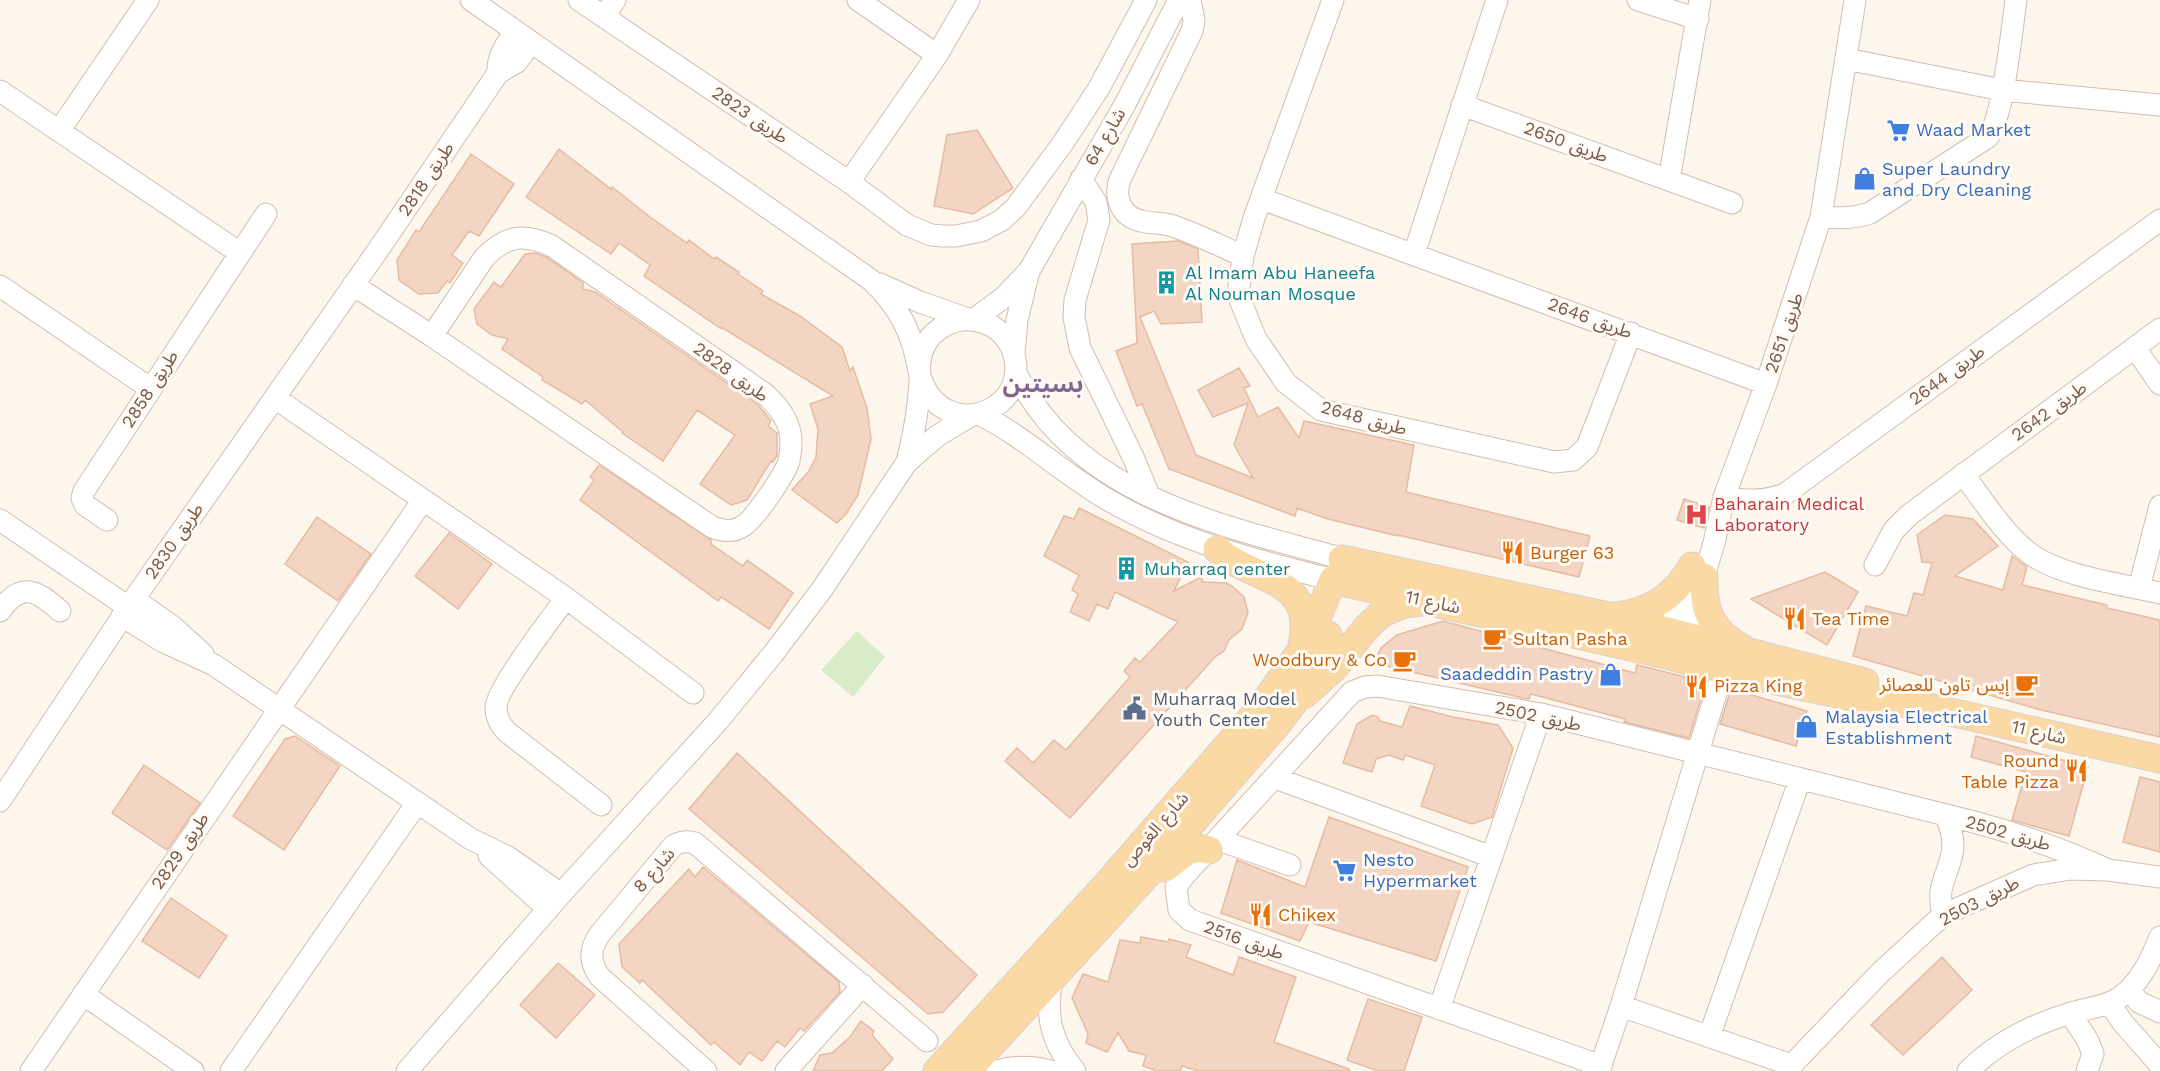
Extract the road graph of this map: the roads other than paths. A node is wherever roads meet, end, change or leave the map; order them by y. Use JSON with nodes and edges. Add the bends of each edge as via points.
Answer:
{"nodes":[{"id":1,"x":148,"y":0,"type":"edge"},
{"id":2,"x":471,"y":0,"type":"edge"},
{"id":3,"x":579,"y":0,"type":"edge"},
{"id":4,"x":858,"y":0,"type":"edge"},
{"id":5,"x":969,"y":0,"type":"edge"},
{"id":6,"x":1146,"y":0,"type":"edge"},
{"id":7,"x":1179,"y":0,"type":"edge"},
{"id":8,"x":1190,"y":0,"type":"edge"},
{"id":9,"x":1333,"y":0,"type":"edge"},
{"id":10,"x":1497,"y":0,"type":"edge"},
{"id":11,"x":1638,"y":0,"type":"edge"},
{"id":12,"x":1855,"y":0,"type":"edge"},
{"id":13,"x":2016,"y":0,"type":"edge"},
{"id":14,"x":610,"y":9,"type":"edge"},
{"id":15,"x":1699,"y":9,"type":"edge"},
{"id":16,"x":523,"y":36,"type":"junction"},
{"id":17,"x":937,"y":55,"type":"junction"},
{"id":18,"x":1846,"y":59,"type":"junction"},
{"id":19,"x":2002,"y":90,"type":"junction"},
{"id":20,"x":0,"y":91,"type":"edge"},
{"id":21,"x":1462,"y":105,"type":"junction"},
{"id":22,"x":2160,"y":105,"type":"edge"},
{"id":23,"x":59,"y":131,"type":"junction"},
{"id":24,"x":1080,"y":179,"type":"junction"},
{"id":25,"x":1669,"y":180,"type":"junction"},
{"id":26,"x":849,"y":182,"type":"junction"},
{"id":27,"x":1262,"y":199,"type":"junction"},
{"id":28,"x":1732,"y":203,"type":"dead end"},
{"id":29,"x":266,"y":214,"type":"dead end"},
{"id":30,"x":1821,"y":217,"type":"junction"},
{"id":31,"x":2160,"y":220,"type":"edge"},
{"id":32,"x":240,"y":253,"type":"junction"},
{"id":33,"x":1414,"y":254,"type":"junction"},
{"id":34,"x":1243,"y":256,"type":"junction"},
{"id":35,"x":1029,"y":271,"type":"junction"},
{"id":36,"x":871,"y":280,"type":"junction"},
{"id":37,"x":353,"y":285,"type":"junction"},
{"id":38,"x":0,"y":286,"type":"edge"},
{"id":39,"x":972,"y":320,"type":"junction"},
{"id":40,"x":2160,"y":329,"type":"edge"},
{"id":41,"x":1631,"y":333,"type":"junction"},
{"id":42,"x":432,"y":336,"type":"junction"},
{"id":43,"x":2135,"y":348,"type":"junction"},
{"id":44,"x":1015,"y":363,"type":"junction"},
{"id":45,"x":920,"y":375,"type":"junction"},
{"id":46,"x":1766,"y":384,"type":"junction"},
{"id":47,"x":2160,"y":384,"type":"edge"},
{"id":48,"x":151,"y":389,"type":"junction"},
{"id":49,"x":275,"y":398,"type":"junction"},
{"id":50,"x":976,"y":415,"type":"junction"},
{"id":51,"x":907,"y":462,"type":"junction"},
{"id":52,"x":1963,"y":474,"type":"junction"},
{"id":53,"x":1149,"y":495,"type":"junction"},
{"id":54,"x":1724,"y":497,"type":"junction"},
{"id":55,"x":423,"y":500,"type":"junction"},
{"id":56,"x":2160,"y":506,"type":"edge"},
{"id":57,"x":0,"y":520,"type":"edge"},
{"id":58,"x":107,"y":520,"type":"dead end"},
{"id":59,"x":1217,"y":549,"type":"junction"},
{"id":60,"x":1875,"y":565,"type":"dead end"},
{"id":61,"x":1345,"y":571,"type":"junction"},
{"id":62,"x":1698,"y":572,"type":"junction"},
{"id":63,"x":2139,"y":588,"type":"junction"},
{"id":64,"x":2160,"y":593,"type":"edge"},
{"id":65,"x":566,"y":598,"type":"junction"},
{"id":66,"x":1427,"y":601,"type":"junction"},
{"id":67,"x":128,"y":607,"type":"junction"},
{"id":68,"x":0,"y":611,"type":"edge"},
{"id":69,"x":60,"y":611,"type":"dead end"},
{"id":70,"x":1613,"y":617,"type":"junction"},
{"id":71,"x":1674,"y":645,"type":"junction"},
{"id":72,"x":1300,"y":651,"type":"junction"},
{"id":73,"x":1756,"y":656,"type":"junction"},
{"id":74,"x":1723,"y":670,"type":"junction"},
{"id":75,"x":1377,"y":686,"type":"joint"},
{"id":76,"x":693,"y":693,"type":"dead end"},
{"id":77,"x":1294,"y":702,"type":"junction"},
{"id":78,"x":1919,"y":705,"type":"junction"},
{"id":79,"x":278,"y":708,"type":"junction"},
{"id":80,"x":1541,"y":714,"type":"junction"},
{"id":81,"x":1696,"y":754,"type":"junction"},
{"id":82,"x":2160,"y":759,"type":"edge"},
{"id":83,"x":1275,"y":778,"type":"junction"},
{"id":84,"x":1800,"y":779,"type":"junction"},
{"id":85,"x":0,"y":801,"type":"edge"},
{"id":86,"x":417,"y":803,"type":"junction"},
{"id":87,"x":601,"y":805,"type":"dead end"},
{"id":88,"x":1946,"y":816,"type":"junction"},
{"id":89,"x":1214,"y":845,"type":"junction"},
{"id":90,"x":1491,"y":857,"type":"junction"},
{"id":91,"x":1290,"y":865,"type":"dead end"},
{"id":92,"x":2108,"y":870,"type":"junction"},
{"id":93,"x":1147,"y":875,"type":"junction"},
{"id":94,"x":2160,"y":877,"type":"edge"},
{"id":95,"x":555,"y":902,"type":"junction"},
{"id":96,"x":1943,"y":915,"type":"junction"},
{"id":97,"x":2160,"y":937,"type":"edge"},
{"id":98,"x":1052,"y":979,"type":"junction"},
{"id":99,"x":863,"y":985,"type":"junction"},
{"id":100,"x":2129,"y":990,"type":"junction"},
{"id":101,"x":83,"y":994,"type":"junction"},
{"id":102,"x":2109,"y":1003,"type":"junction"},
{"id":103,"x":1621,"y":1006,"type":"junction"},
{"id":104,"x":1439,"y":1009,"type":"junction"},
{"id":105,"x":2160,"y":1012,"type":"edge"},
{"id":106,"x":2070,"y":1013,"type":"junction"},
{"id":107,"x":1709,"y":1036,"type":"junction"},
{"id":108,"x":927,"y":1041,"type":"dead end"},
{"id":109,"x":2160,"y":1065,"type":"edge"},
{"id":110,"x":1788,"y":1068,"type":"edge"},
{"id":111,"x":1600,"y":1069,"type":"edge"},
{"id":112,"x":2095,"y":1069,"type":"edge"},
{"id":113,"x":30,"y":1071,"type":"edge"},
{"id":114,"x":193,"y":1071,"type":"edge"},
{"id":115,"x":231,"y":1071,"type":"edge"},
{"id":116,"x":407,"y":1071,"type":"edge"},
{"id":117,"x":706,"y":1071,"type":"edge"},
{"id":118,"x":786,"y":1071,"type":"edge"},
{"id":119,"x":937,"y":1071,"type":"edge"},
{"id":120,"x":967,"y":1071,"type":"edge"},
{"id":121,"x":997,"y":1071,"type":"edge"},
{"id":122,"x":1051,"y":1071,"type":"edge"},
{"id":123,"x":1075,"y":1071,"type":"edge"},
{"id":124,"x":1968,"y":1071,"type":"edge"}],
"edges":[{"from":1,"to":23,"type":"street"},
{"from":2,"to":16,"type":"street"},
{"from":3,"to":14,"type":"street","name":"طريق 2823"},
{"from":4,"to":17,"type":"street"},
{"from":5,"to":17,"type":"street"},
{"from":6,"to":26,"type":"street","name":"طريق 2823","via":[[1099,88],[1063,143],[1034,182],[986,220],[965,227],[926,225],[895,215]]},
{"from":7,"to":24,"type":"street","name":"شارع 64"},
{"from":8,"to":34,"type":"street","via":[[1192,32],[1121,177],[1118,200],[1132,218],[1175,227]]},
{"from":9,"to":27,"type":"street","name":"طريق 2648"},
{"from":10,"to":21,"type":"street"},
{"from":11,"to":15,"type":"street"},
{"from":12,"to":18,"type":"street","name":"طريق 2651"},
{"from":13,"to":19,"type":"street"},
{"from":14,"to":26,"type":"street","name":"طريق 2823"},
{"from":15,"to":25,"type":"street"},
{"from":16,"to":36,"type":"street"},
{"from":16,"to":37,"type":"street","name":"طريق 2818","via":[[502,52],[498,74]]},
{"from":17,"to":26,"type":"street"},
{"from":18,"to":19,"type":"street"},
{"from":18,"to":30,"type":"street","name":"طريق 2651"},
{"from":19,"to":22,"type":"street"},
{"from":19,"to":30,"type":"street","via":[[1993,131],[1988,137],[1870,213],[1843,219]]},
{"from":20,"to":23,"type":"street"},
{"from":21,"to":25,"type":"street","name":"طريق 2650"},
{"from":21,"to":33,"type":"street"},
{"from":23,"to":32,"type":"street"},
{"from":24,"to":35,"type":"street","name":"شارع 64"},
{"from":24,"to":53,"type":"street","via":[[1096,202],[1099,220],[1076,300],[1076,334]]},
{"from":25,"to":28,"type":"street","name":"طريق 2650"},
{"from":27,"to":33,"type":"street","name":"طريق 2646"},
{"from":27,"to":34,"type":"street","name":"طريق 2648"},
{"from":29,"to":32,"type":"street","name":"طريق 2858"},
{"from":30,"to":46,"type":"street","name":"طريق 2651"},
{"from":31,"to":54,"type":"street","name":"طريق 2644","via":[[1785,494],[1756,500]]},
{"from":32,"to":48,"type":"street","name":"طريق 2858"},
{"from":33,"to":41,"type":"street","name":"طريق 2646"},
{"from":34,"to":41,"type":"street","name":"طريق 2648","via":[[1238,295],[1256,339],[1286,383],[1321,411],[1554,462],[1573,460],[1587,447]]},
{"from":35,"to":39,"type":"street","name":"شارع 64","via":[[1003,298]]},
{"from":35,"to":44,"type":"street","name":"شارع 64","via":[[1017,320]]},
{"from":36,"to":39,"type":"street"},
{"from":36,"to":45,"type":"street","via":[[904,321]]},
{"from":37,"to":42,"type":"street","name":"طريق 2828"},
{"from":37,"to":49,"type":"street","name":"طريق 2830"},
{"from":38,"to":48,"type":"street"},
{"from":39,"to":44,"type":"street","via":[[994,327],[1009,343]]},
{"from":39,"to":45,"type":"street","via":[[950,323],[933,334],[922,352]]},
{"from":40,"to":43,"type":"street","name":"طريق 2642"},
{"from":41,"to":46,"type":"street","name":"طريق 2646"},
{"from":42,"to":42,"type":"street","name":"طريق 2828","via":[[712,527],[733,531],[743,526],[781,477],[789,460],[788,423],[765,394],[538,240],[523,237],[495,247]]},
{"from":43,"to":47,"type":"street"},
{"from":43,"to":52,"type":"street","name":"طريق 2642"},
{"from":44,"to":50,"type":"street","via":[[1014,382],[1004,399]]},
{"from":44,"to":53,"type":"street","name":"شارع 11","via":[[1034,406],[1059,436],[1089,462]]},
{"from":45,"to":50,"type":"street","via":[[925,390],[939,407]]},
{"from":45,"to":51,"type":"street"},
{"from":46,"to":54,"type":"street","name":"طريق 2651"},
{"from":48,"to":58,"type":"street","name":"طريق 2858","via":[[82,494],[85,505]]},
{"from":49,"to":55,"type":"street"},
{"from":49,"to":67,"type":"street","name":"طريق 2830"},
{"from":50,"to":51,"type":"street","via":[[938,436]]},
{"from":50,"to":59,"type":"street","name":"شارع 11","via":[[1012,432],[1108,500]]},
{"from":51,"to":95,"type":"street","via":[[823,588],[773,654]]},
{"from":52,"to":60,"type":"street","name":"طريق 2642","via":[[1894,530]]},
{"from":52,"to":63,"type":"street","via":[[2013,538],[2033,555],[2070,572]]},
{"from":53,"to":61,"type":"street","name":"شارع 11"},
{"from":54,"to":62,"type":"street","name":"طريق 2651","via":[[1714,543]]},
{"from":55,"to":65,"type":"street"},
{"from":55,"to":79,"type":"street","name":"طريق 2829"},
{"from":56,"to":63,"type":"street"},
{"from":57,"to":67,"type":"street"},
{"from":59,"to":61,"type":"street","name":"شارع 11"},
{"from":59,"to":72,"type":"main road","via":[[1235,563],[1290,591],[1304,620]]},
{"from":61,"to":66,"type":"main road","name":"شارع 11"},
{"from":61,"to":70,"type":"main road","name":"شارع 11"},
{"from":61,"to":72,"type":"main road","name":"شارع الغوص"},
{"from":61,"to":77,"type":"main road","name":"شارع الغوص","via":[[1331,629]]},
{"from":62,"to":70,"type":"main road","via":[[1660,602],[1630,615]]},
{"from":62,"to":71,"type":"street","name":"طريق 2651"},
{"from":62,"to":73,"type":"main road","via":[[1709,617],[1721,634]]},
{"from":63,"to":64,"type":"street"},
{"from":65,"to":76,"type":"street"},
{"from":65,"to":87,"type":"street","via":[[498,696],[497,716],[507,732]]},
{"from":66,"to":71,"type":"main road","name":"شارع 11"},
{"from":66,"to":77,"type":"main road","via":[[1404,604],[1382,613],[1327,675]]},
{"from":67,"to":79,"type":"street","via":[[162,641],[214,665]]},
{"from":67,"to":85,"type":"street","name":"طريق 2830"},
{"from":68,"to":69,"type":"street","via":[[12,596],[32,591]]},
{"from":70,"to":71,"type":"main road","name":"شارع 11"},
{"from":71,"to":73,"type":"main road","name":"شارع 11"},
{"from":71,"to":74,"type":"main road","name":"شارع 11"},
{"from":72,"to":119,"type":"main road","name":"شارع الغوص","via":[[1272,694],[1107,885]]},
{"from":73,"to":78,"type":"main road","name":"شارع 11","via":[[1881,687]]},
{"from":74,"to":78,"type":"main road","name":"شارع 11","via":[[1857,698]]},
{"from":74,"to":81,"type":"street"},
{"from":75,"to":80,"type":"street","name":"طريق 2502"},
{"from":75,"to":83,"type":"street","name":"طريق 2516","via":[[1352,692]]},
{"from":77,"to":93,"type":"main road","name":"شارع الغوص"},
{"from":78,"to":82,"type":"main road","name":"شارع 11"},
{"from":79,"to":86,"type":"street"},
{"from":79,"to":101,"type":"street","name":"طريق 2829"},
{"from":80,"to":81,"type":"street","name":"طريق 2502"},
{"from":80,"to":90,"type":"street"},
{"from":81,"to":84,"type":"street","name":"طريق 2502"},
{"from":81,"to":103,"type":"street"},
{"from":83,"to":89,"type":"street","name":"طريق 2516"},
{"from":83,"to":90,"type":"street"},
{"from":84,"to":88,"type":"street","name":"طريق 2502"},
{"from":84,"to":107,"type":"street"},
{"from":86,"to":95,"type":"street","via":[[471,839],[508,857]]},
{"from":86,"to":115,"type":"street"},
{"from":88,"to":92,"type":"street","name":"طريق 2502","via":[[2028,836]]},
{"from":88,"to":96,"type":"street","via":[[1953,840],[1940,890]]},
{"from":89,"to":91,"type":"street"},
{"from":89,"to":93,"type":"main road","via":[[1190,849]]},
{"from":89,"to":104,"type":"street","name":"طريق 2516","via":[[1176,887],[1179,910],[1190,920]]},
{"from":90,"to":104,"type":"street"},
{"from":92,"to":94,"type":"street","name":"طريق 2503"},
{"from":92,"to":96,"type":"street","name":"طريق 2503","via":[[2071,869],[2033,875]]},
{"from":93,"to":98,"type":"main road","name":"شارع الغوص"},
{"from":95,"to":116,"type":"street"},
{"from":96,"to":110,"type":"street","name":"طريق 2503"},
{"from":97,"to":100,"type":"street","via":[[2144,971]]},
{"from":98,"to":120,"type":"main road","name":"شارع الغوص"},
{"from":98,"to":123,"type":"street","via":[[1049,1019],[1054,1038]]},
{"from":99,"to":108,"type":"street","name":"شارع 8"},
{"from":99,"to":117,"type":"street","name":"شارع 8","via":[[695,843],[680,842],[595,942],[591,960],[600,977]]},
{"from":99,"to":118,"type":"street"},
{"from":100,"to":102,"type":"street"},
{"from":100,"to":105,"type":"street","via":[[2139,1002]]},
{"from":101,"to":113,"type":"street","name":"طريق 2829"},
{"from":101,"to":114,"type":"street"},
{"from":102,"to":106,"type":"street"},
{"from":102,"to":109,"type":"street"},
{"from":103,"to":107,"type":"street"},
{"from":103,"to":111,"type":"street"},
{"from":104,"to":111,"type":"street","name":"طريق 2516"},
{"from":106,"to":112,"type":"street","via":[[2088,1041]]},
{"from":106,"to":124,"type":"street","via":[[2028,1029]]},
{"from":107,"to":110,"type":"street"},
{"from":121,"to":122,"type":"street","via":[[1030,1067]]}]}
